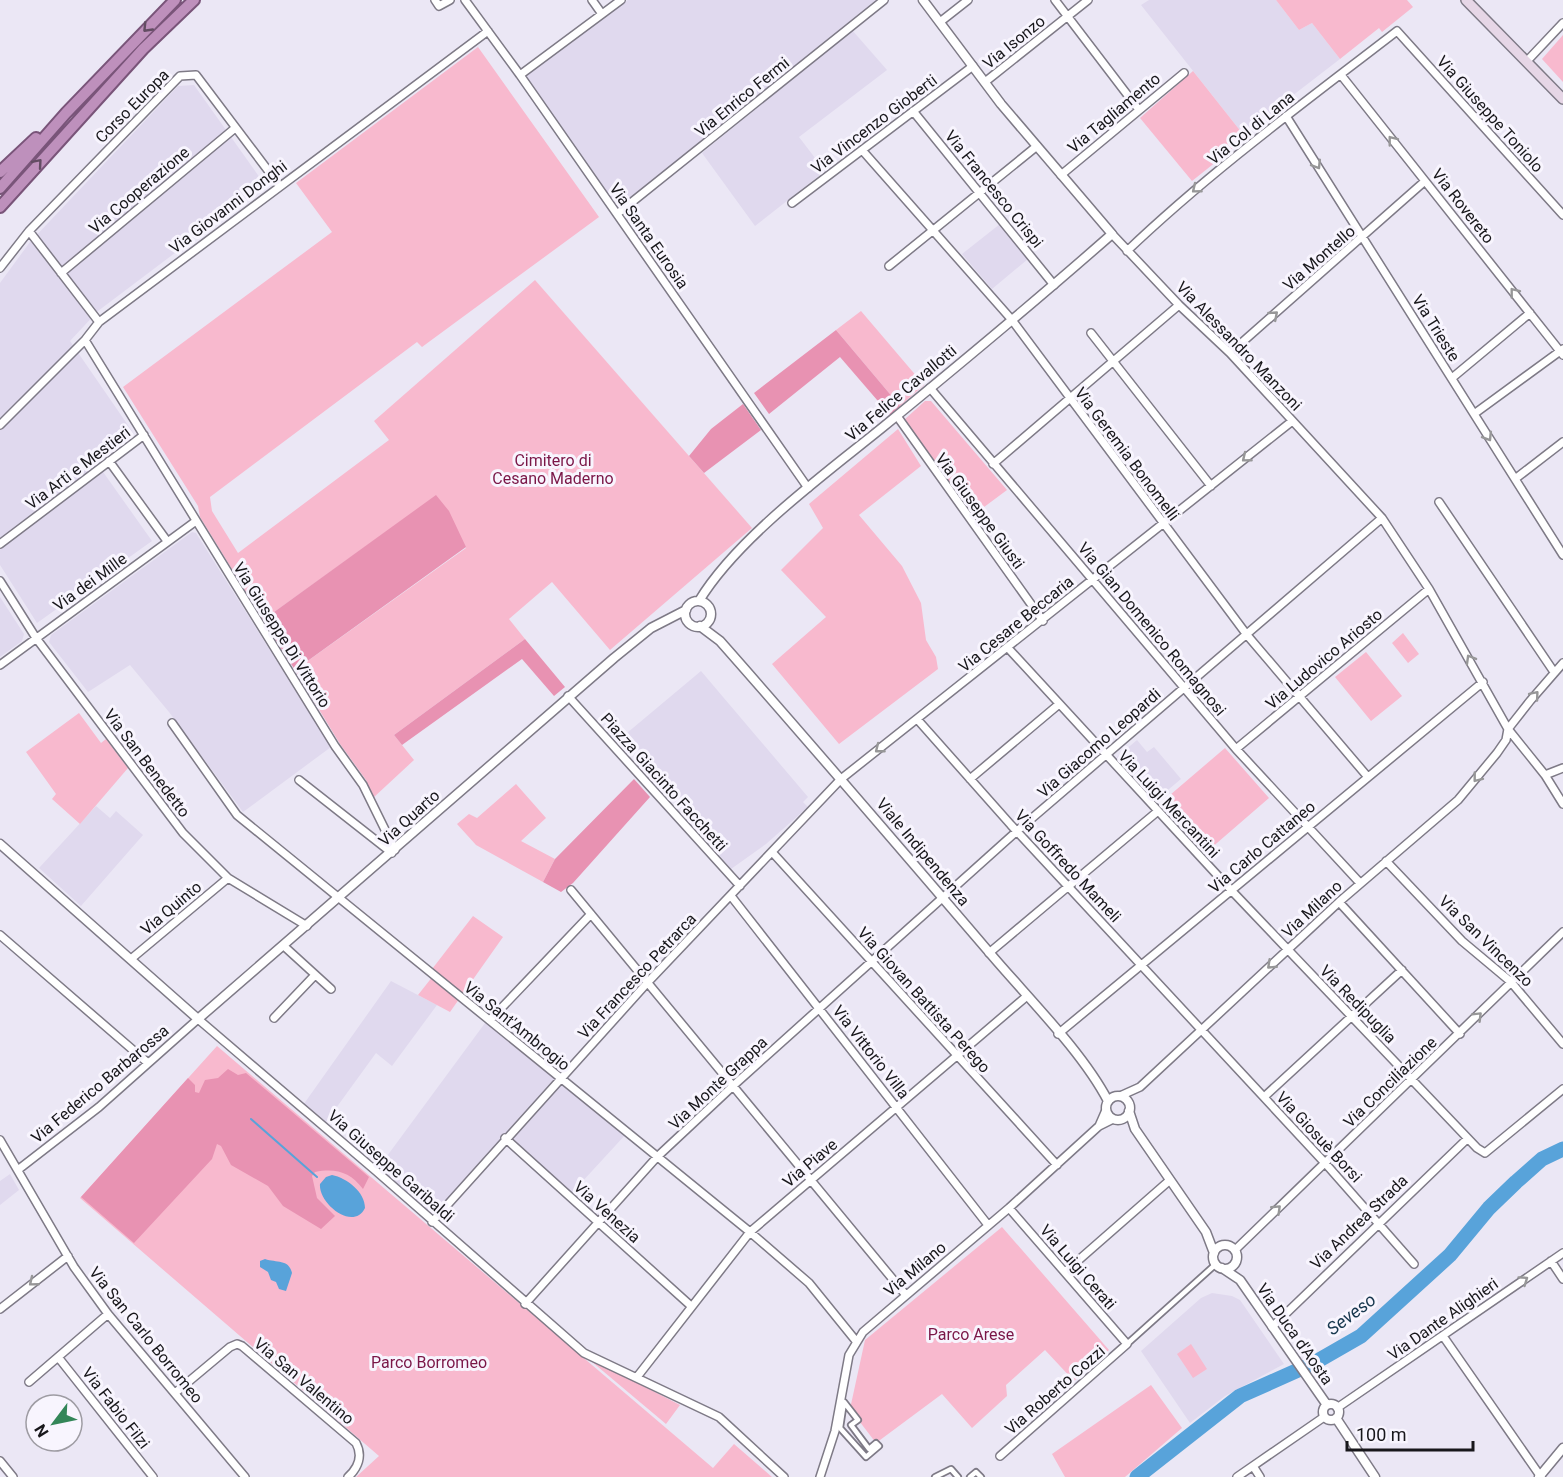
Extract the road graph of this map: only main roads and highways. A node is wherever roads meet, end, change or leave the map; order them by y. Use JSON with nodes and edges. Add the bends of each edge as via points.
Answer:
{"nodes":[{"id":1,"x":175,"y":0,"type":"edge"},
{"id":2,"x":194,"y":0,"type":"edge"},
{"id":3,"x":1466,"y":0,"type":"edge"},
{"id":4,"x":1563,"y":99,"type":"edge"},
{"id":5,"x":66,"y":112,"type":"junction"},
{"id":6,"x":0,"y":172,"type":"edge"},
{"id":7,"x":0,"y":188,"type":"edge"},
{"id":8,"x":0,"y":207,"type":"edge"}],
"edges":[{"from":1,"to":5,"type":"highway","one_way":true},
{"from":8,"to":2,"type":"highway","one_way":true,"via":[[143,49]]},
{"from":3,"to":4,"type":"main road"},
{"from":5,"to":6,"type":"highway"},
{"from":5,"to":7,"type":"highway"}]}
